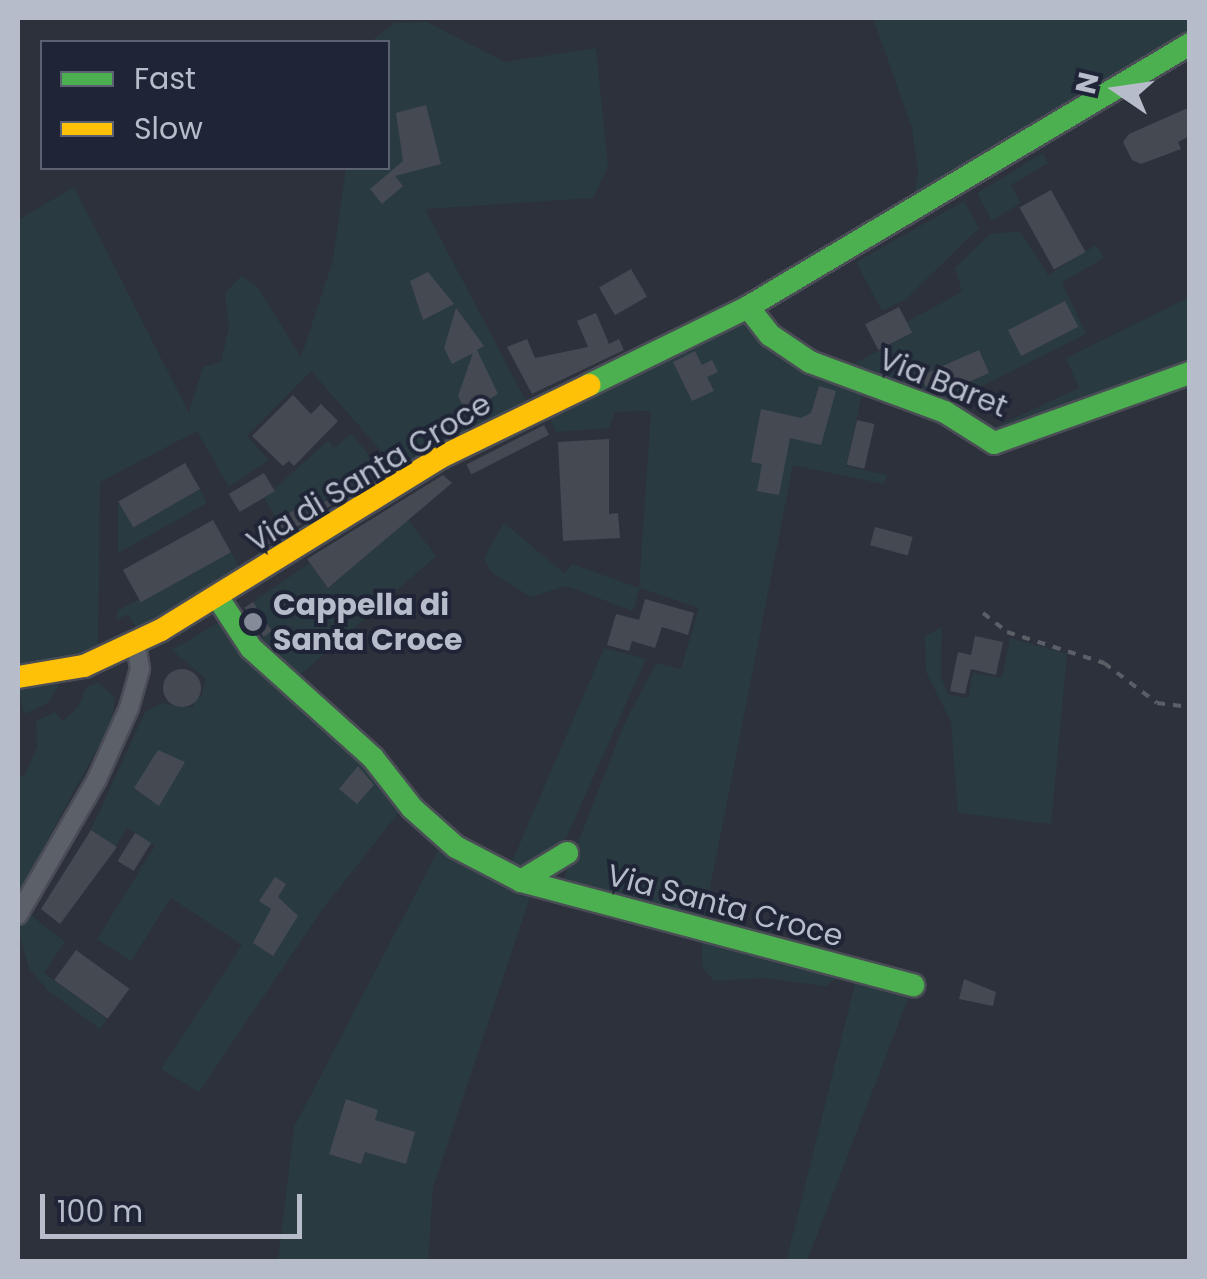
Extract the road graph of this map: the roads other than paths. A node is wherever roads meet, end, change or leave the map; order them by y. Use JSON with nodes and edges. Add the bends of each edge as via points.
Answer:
{"nodes":[{"id":1,"x":1190,"y":44,"type":"edge"},
{"id":2,"x":748,"y":307,"type":"junction"},
{"id":3,"x":1190,"y":373,"type":"edge"},
{"id":4,"x":218,"y":598,"type":"junction"},
{"id":5,"x":136,"y":643,"type":"junction"},
{"id":6,"x":18,"y":676,"type":"edge"},
{"id":7,"x":566,"y":853,"type":"dead end"},
{"id":8,"x":521,"y":882,"type":"junction"},
{"id":9,"x":18,"y":916,"type":"edge"},
{"id":10,"x":913,"y":985,"type":"dead end"}],
"edges":[{"from":1,"to":2,"type":"street","name":"Via di Santa Croce"},
{"from":2,"to":3,"type":"street","name":"Via Baret","via":[[770,335],[810,362],[944,412],[994,443]]},
{"from":2,"to":4,"type":"street","name":"Via di Santa Croce","via":[[453,451]]},
{"from":4,"to":5,"type":"street","name":"Via di Santa Croce"},
{"from":4,"to":8,"type":"street","name":"Via Santa Croce","via":[[250,648],[374,758],[417,814],[476,861]]},
{"from":5,"to":6,"type":"street","name":"Via di Santa Croce","via":[[72,670]]},
{"from":5,"to":9,"type":"street","via":[[140,669],[129,708],[92,790]]},
{"from":7,"to":8,"type":"street"},
{"from":8,"to":10,"type":"street","name":"Via Santa Croce"}]}
